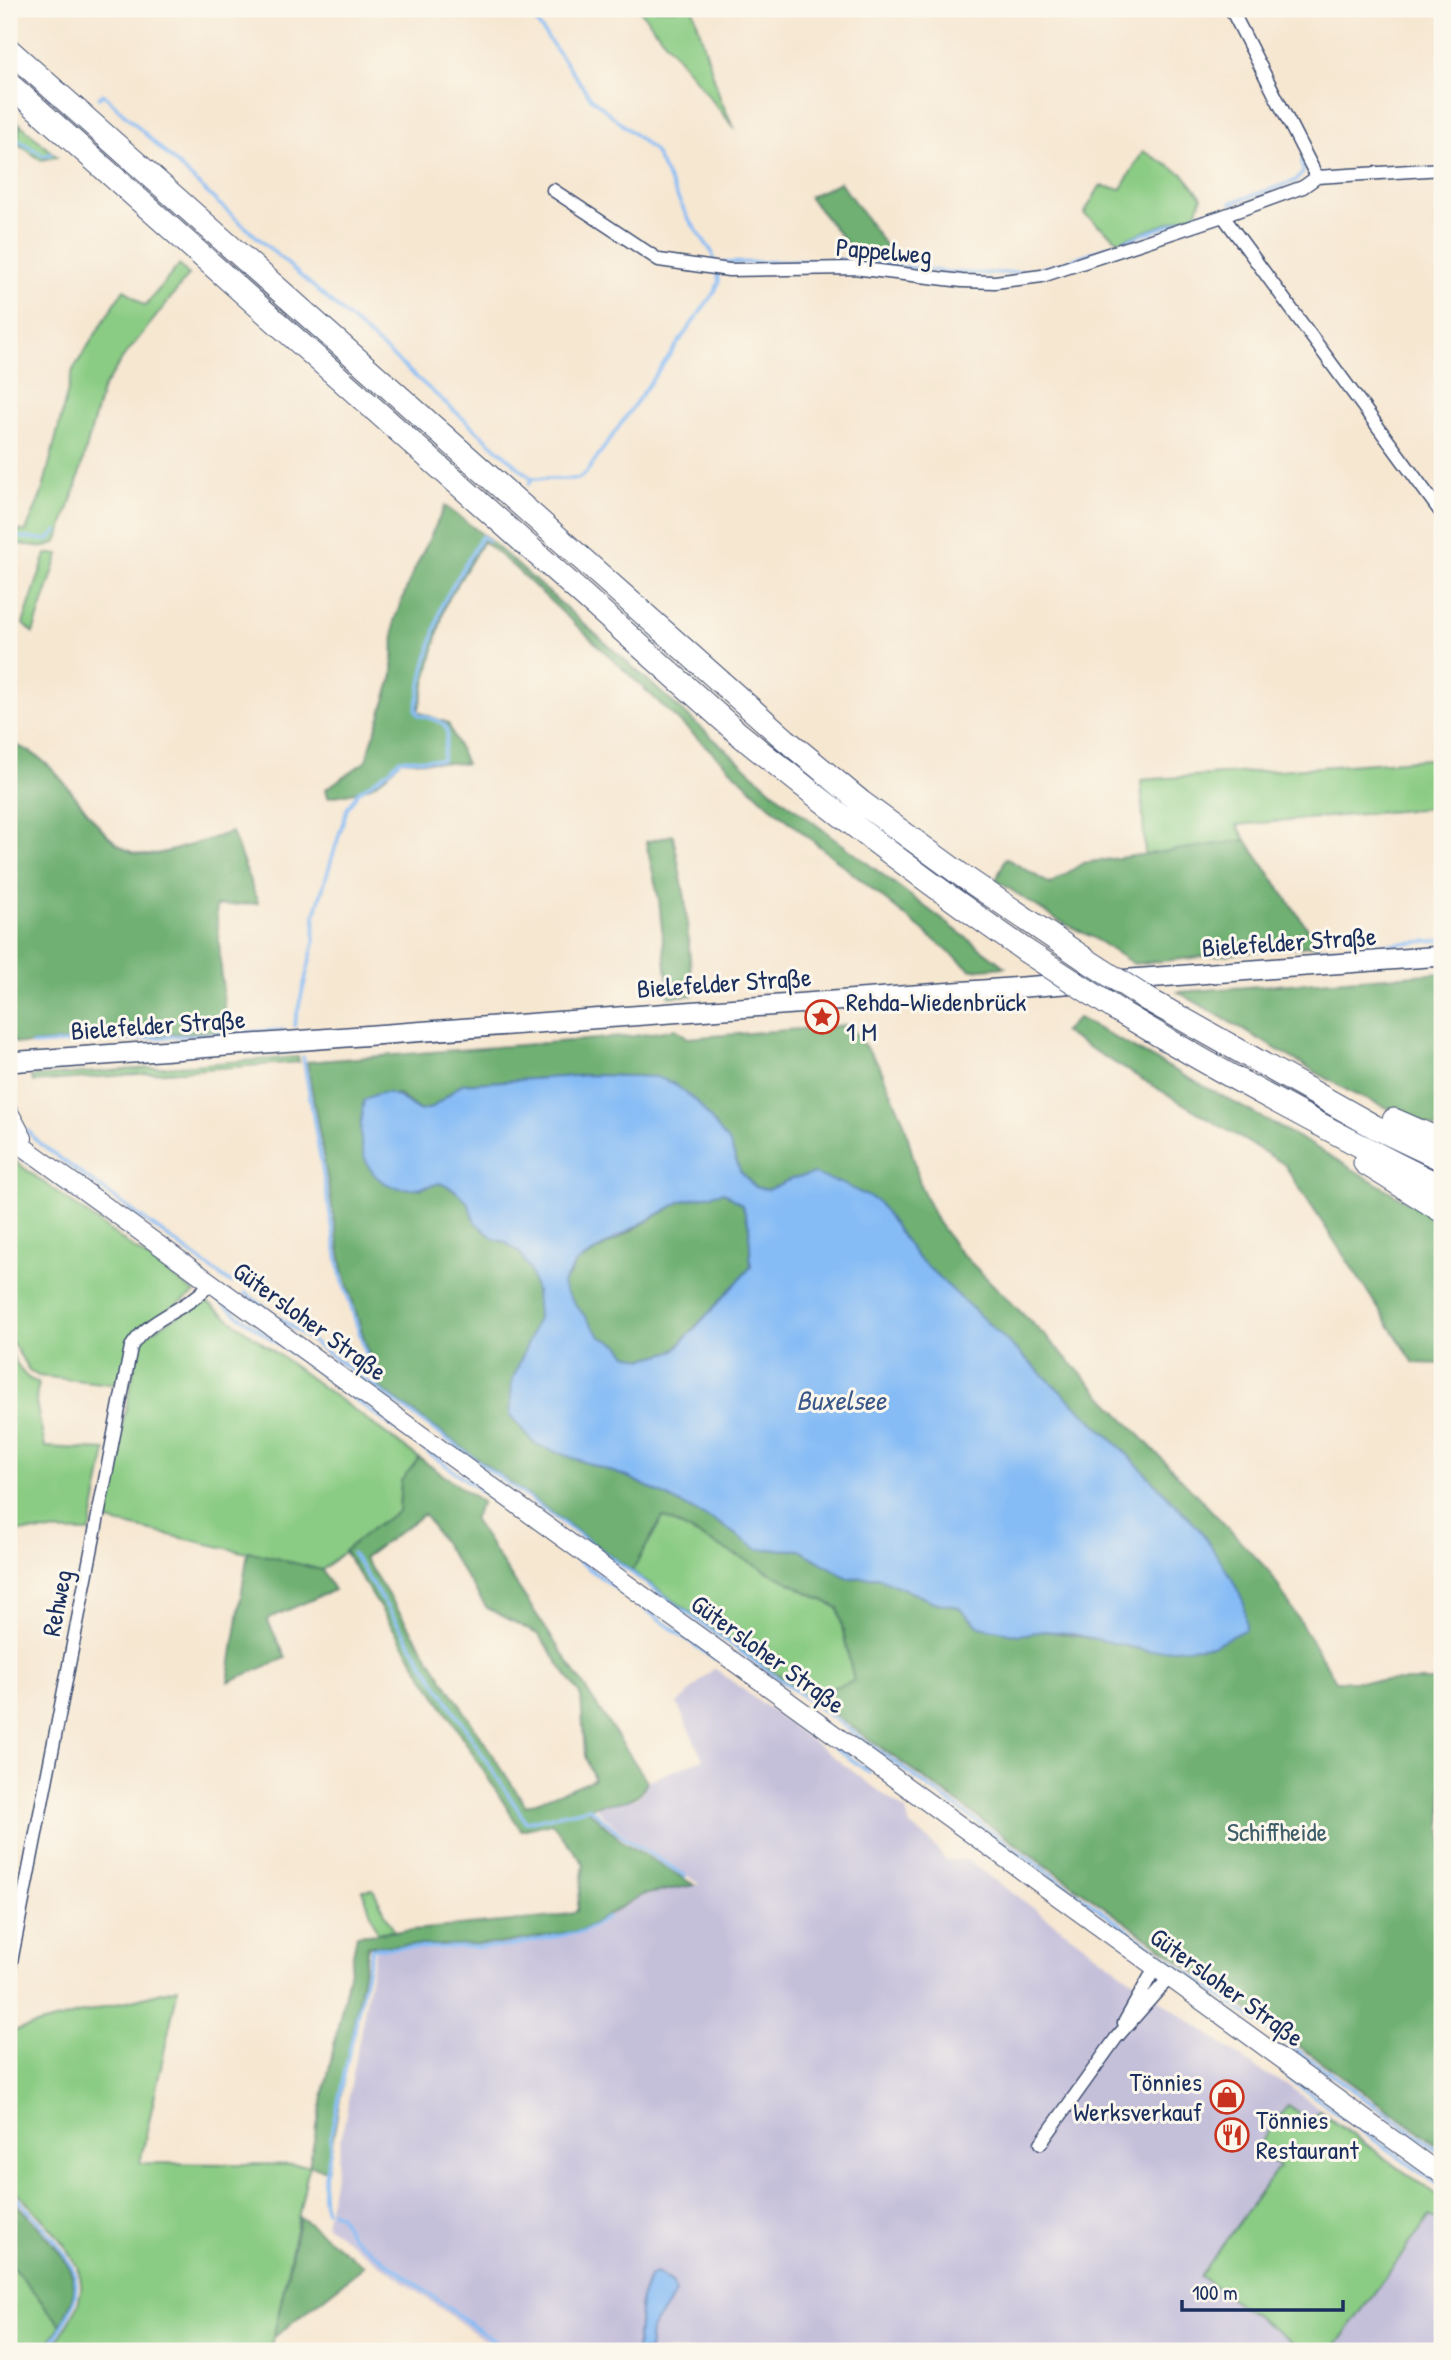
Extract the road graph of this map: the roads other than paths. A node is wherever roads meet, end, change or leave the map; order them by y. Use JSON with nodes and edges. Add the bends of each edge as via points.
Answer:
{"nodes":[{"id":1,"x":1231,"y":9,"type":"edge"},
{"id":2,"x":9,"y":50,"type":"edge"},
{"id":3,"x":9,"y":84,"type":"edge"},
{"id":4,"x":1442,"y":169,"type":"edge"},
{"id":5,"x":1317,"y":177,"type":"junction"},
{"id":6,"x":553,"y":190,"type":"dead end"},
{"id":7,"x":1223,"y":216,"type":"junction"},
{"id":8,"x":1442,"y":514,"type":"edge"},
{"id":9,"x":1442,"y":957,"type":"edge"},
{"id":10,"x":1251,"y":1059,"type":"junction"},
{"id":11,"x":9,"y":1062,"type":"edge"},
{"id":12,"x":1282,"y":1105,"type":"junction"},
{"id":13,"x":9,"y":1112,"type":"edge"},
{"id":14,"x":9,"y":1130,"type":"edge"},
{"id":15,"x":1442,"y":1141,"type":"edge"},
{"id":16,"x":1442,"y":1159,"type":"edge"},
{"id":17,"x":64,"y":1175,"type":"junction"},
{"id":18,"x":1442,"y":1187,"type":"edge"},
{"id":19,"x":1442,"y":1210,"type":"edge"},
{"id":20,"x":211,"y":1282,"type":"junction"},
{"id":21,"x":9,"y":1972,"type":"edge"},
{"id":22,"x":1162,"y":1973,"type":"junction"},
{"id":23,"x":1041,"y":2143,"type":"dead end"},
{"id":24,"x":1442,"y":2175,"type":"edge"}],
"edges":[{"from":1,"to":5,"type":"street"},
{"from":2,"to":10,"type":"highway","bridge":true,"via":[[786,740],[964,877],[1147,999]]},
{"from":3,"to":12,"type":"highway","bridge":true,"via":[[739,734],[952,900],[1026,951],[1117,1010]]},
{"from":4,"to":5,"type":"street","name":"Pappelweg"},
{"from":5,"to":7,"type":"street","name":"Pappelweg","via":[[1303,187]]},
{"from":6,"to":7,"type":"street","name":"Pappelweg","via":[[659,260],[729,270],[854,268],[962,281],[1042,276]]},
{"from":7,"to":8,"type":"street"},
{"from":9,"to":11,"type":"main road","name":"Bielefelder Straße"},
{"from":10,"to":15,"type":"highway"},
{"from":10,"to":16,"type":"highway"},
{"from":12,"to":18,"type":"highway"},
{"from":12,"to":19,"type":"highway"},
{"from":13,"to":17,"type":"main road","name":"Gütersloher Straße","via":[[25,1141]]},
{"from":14,"to":17,"type":"main road","name":"Gütersloher Straße","via":[[21,1145]]},
{"from":17,"to":20,"type":"main road","name":"Gütersloher Straße"},
{"from":20,"to":21,"type":"street","name":"Rehweg","via":[[202,1294],[143,1331],[131,1347]]},
{"from":20,"to":22,"type":"main road","name":"Gütersloher Straße"},
{"from":22,"to":23,"type":"street"},
{"from":22,"to":24,"type":"main road","name":"Gütersloher Straße"}]}
